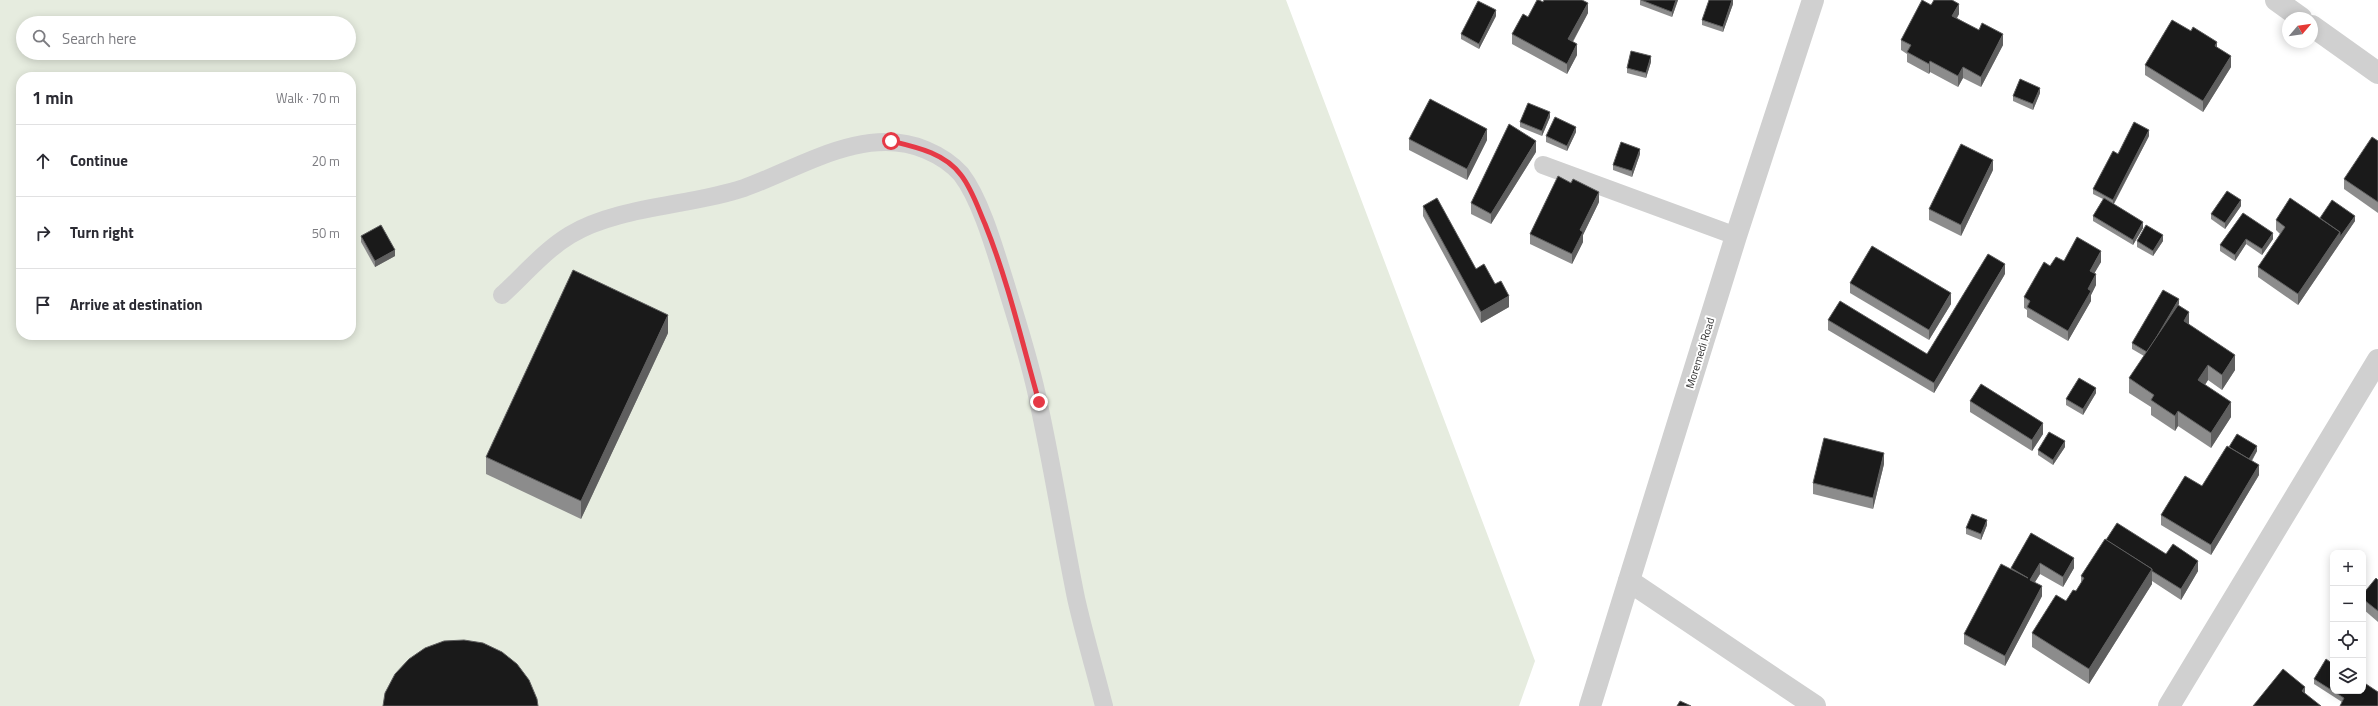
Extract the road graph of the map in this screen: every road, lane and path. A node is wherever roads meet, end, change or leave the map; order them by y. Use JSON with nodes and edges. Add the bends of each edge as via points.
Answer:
{"nodes":[{"id":1,"x":1813,"y":0,"type":"edge"},
{"id":2,"x":2276,"y":0,"type":"edge"},
{"id":3,"x":2293,"y":12,"type":"edge"},
{"id":4,"x":2318,"y":30,"type":"edge"},
{"id":5,"x":2378,"y":73,"type":"edge"},
{"id":6,"x":1543,"y":165,"type":"dead end"},
{"id":7,"x":1736,"y":236,"type":"junction"},
{"id":8,"x":502,"y":295,"type":"dead end"},
{"id":9,"x":2378,"y":360,"type":"edge"},
{"id":10,"x":1628,"y":581,"type":"junction"},
{"id":11,"x":1104,"y":706,"type":"edge"},
{"id":12,"x":1590,"y":706,"type":"edge"},
{"id":13,"x":1815,"y":706,"type":"edge"},
{"id":14,"x":2169,"y":706,"type":"edge"}],
"edges":[{"from":1,"to":7,"type":"street","name":"Moremedi Road"},
{"from":2,"to":3,"type":"street"},
{"from":4,"to":5,"type":"street"},
{"from":6,"to":7,"type":"lane"},
{"from":7,"to":10,"type":"street","name":"Moremedi Road"},
{"from":8,"to":11,"type":"lane","via":[[558,242],[573,233],[628,214],[740,189],[828,153],[891,141],[925,149],[946,161],[961,174],[976,202],[1013,308],[1039,402],[1077,600]]},
{"from":9,"to":14,"type":"street"},
{"from":10,"to":12,"type":"street","name":"Moremedi Road"},
{"from":10,"to":13,"type":"street"}]}
